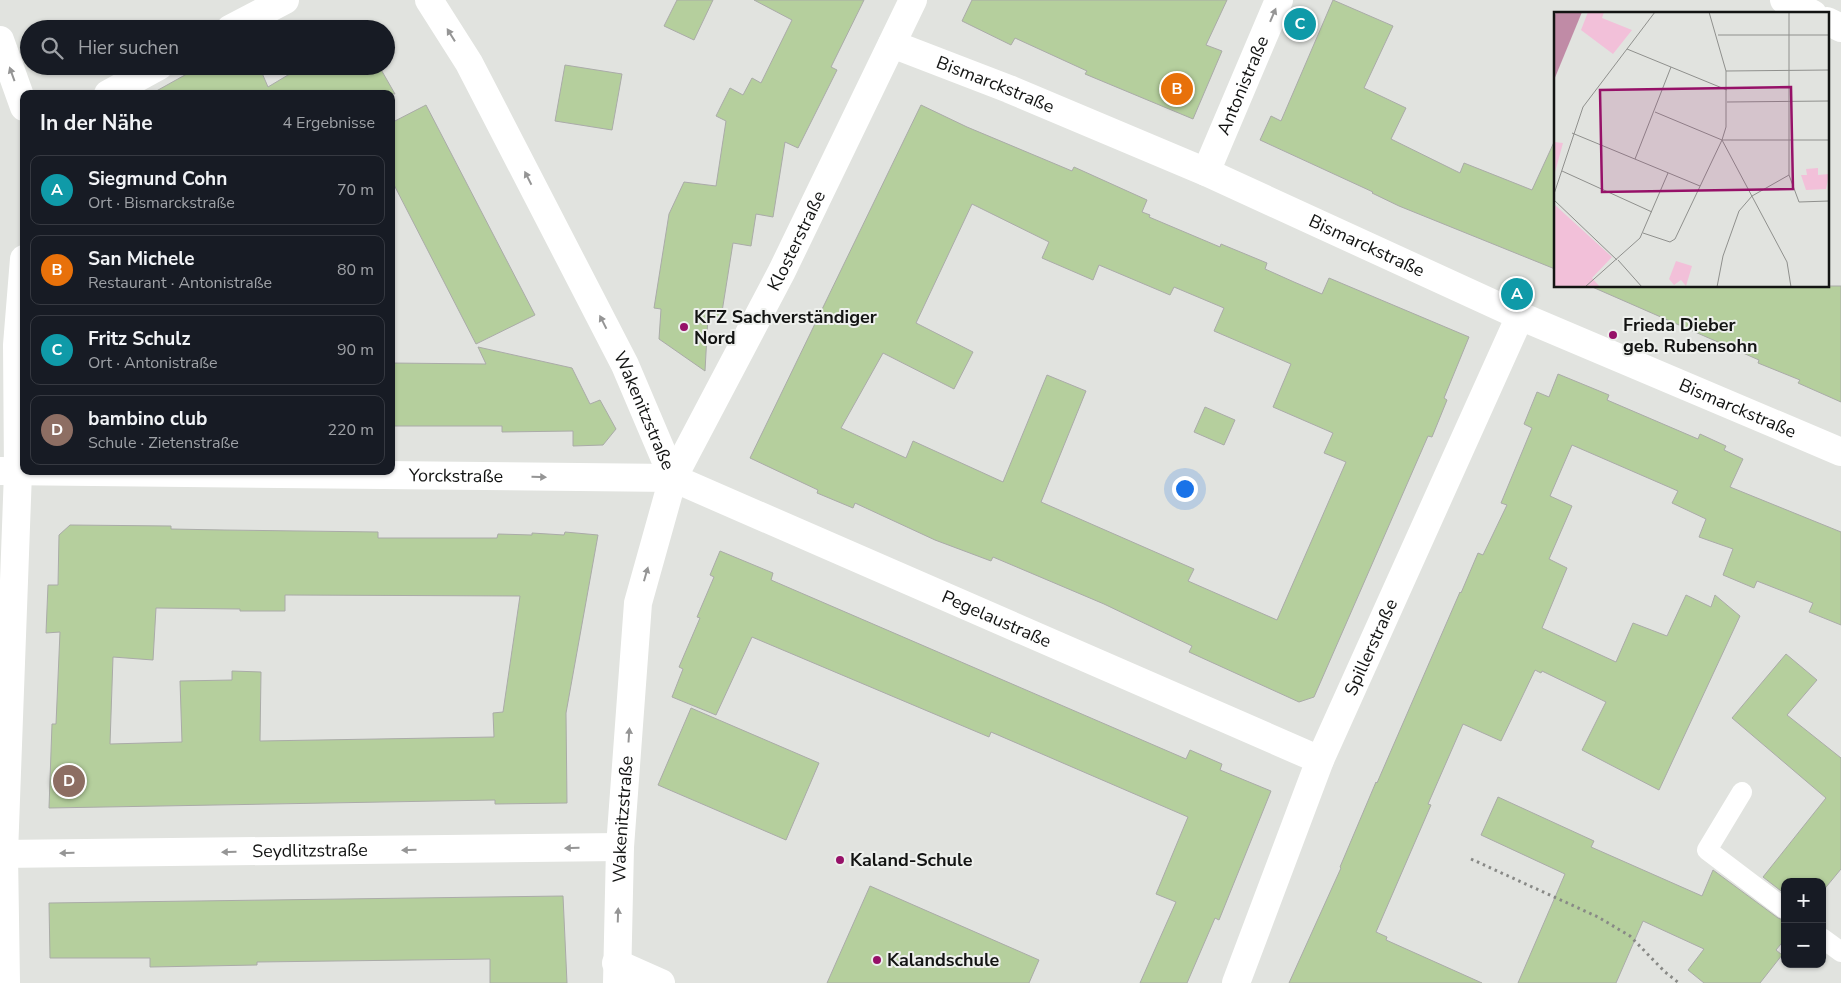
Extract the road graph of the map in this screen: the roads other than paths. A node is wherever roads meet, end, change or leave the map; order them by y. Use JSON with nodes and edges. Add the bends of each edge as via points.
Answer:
{"nodes":[{"id":1,"x":284,"y":0,"type":"edge"},
{"id":2,"x":430,"y":0,"type":"edge"},
{"id":3,"x":913,"y":0,"type":"edge"},
{"id":4,"x":1280,"y":0,"type":"edge"},
{"id":5,"x":1784,"y":0,"type":"edge"},
{"id":6,"x":1809,"y":12,"type":"edge"},
{"id":7,"x":247,"y":20,"type":"edge"},
{"id":8,"x":1828,"y":22,"type":"edge"},
{"id":9,"x":1841,"y":28,"type":"edge"},
{"id":10,"x":0,"y":40,"type":"edge"},
{"id":11,"x":892,"y":44,"type":"junction"},
{"id":12,"x":143,"y":75,"type":"edge"},
{"id":13,"x":115,"y":90,"type":"edge"},
{"id":14,"x":20,"y":96,"type":"edge"},
{"id":15,"x":1206,"y":172,"type":"junction"},
{"id":16,"x":20,"y":308,"type":"edge"},
{"id":17,"x":1520,"y":316,"type":"junction"},
{"id":18,"x":1841,"y":452,"type":"edge"},
{"id":19,"x":9,"y":471,"type":"edge"},
{"id":20,"x":388,"y":475,"type":"edge"},
{"id":21,"x":673,"y":478,"type":"junction"},
{"id":22,"x":1320,"y":760,"type":"junction"},
{"id":23,"x":1742,"y":792,"type":"dead end"},
{"id":24,"x":620,"y":847,"type":"junction"},
{"id":25,"x":2,"y":854,"type":"edge"},
{"id":26,"x":1781,"y":906,"type":"edge"},
{"id":27,"x":1826,"y":941,"type":"edge"},
{"id":28,"x":1841,"y":952,"type":"edge"},
{"id":29,"x":617,"y":973,"type":"edge"},
{"id":30,"x":6,"y":983,"type":"edge"},
{"id":31,"x":661,"y":983,"type":"edge"},
{"id":32,"x":1236,"y":983,"type":"edge"}],
"edges":[{"from":1,"to":7,"type":"street"},
{"from":21,"to":2,"type":"street","name":"Wakenitzstraße","one_way":true,"via":[[625,364],[469,64]]},
{"from":3,"to":11,"type":"street","name":"Klosterstraße"},
{"from":15,"to":4,"type":"street","name":"Antonistraße","one_way":true},
{"from":5,"to":6,"type":"street"},
{"from":8,"to":9,"type":"street"},
{"from":14,"to":10,"type":"street","one_way":true},
{"from":11,"to":15,"type":"street","name":"Bismarckstraße"},
{"from":11,"to":21,"type":"street","name":"Klosterstraße","via":[[782,271]]},
{"from":12,"to":13,"type":"street"},
{"from":15,"to":17,"type":"street","name":"Bismarckstraße"},
{"from":16,"to":19,"type":"street"},
{"from":17,"to":18,"type":"street","name":"Bismarckstraße"},
{"from":17,"to":22,"type":"street","name":"Spillerstraße"},
{"from":19,"to":25,"type":"street"},
{"from":20,"to":21,"type":"street","name":"Yorckstraße","one_way":true},
{"from":21,"to":22,"type":"street","name":"Pegelaustraße"},
{"from":24,"to":21,"type":"street","name":"Wakenitzstraße","one_way":true,"via":[[638,604]]},
{"from":22,"to":32,"type":"street","name":"Spillerstraße"},
{"from":23,"to":26,"type":"lane","via":[[1707,850]]},
{"from":24,"to":25,"type":"street","name":"Seydlitzstraße","one_way":true},
{"from":29,"to":24,"type":"street","name":"Wakenitzstraße","one_way":true},
{"from":25,"to":30,"type":"street"},
{"from":27,"to":28,"type":"lane"},
{"from":29,"to":31,"type":"street"}]}
